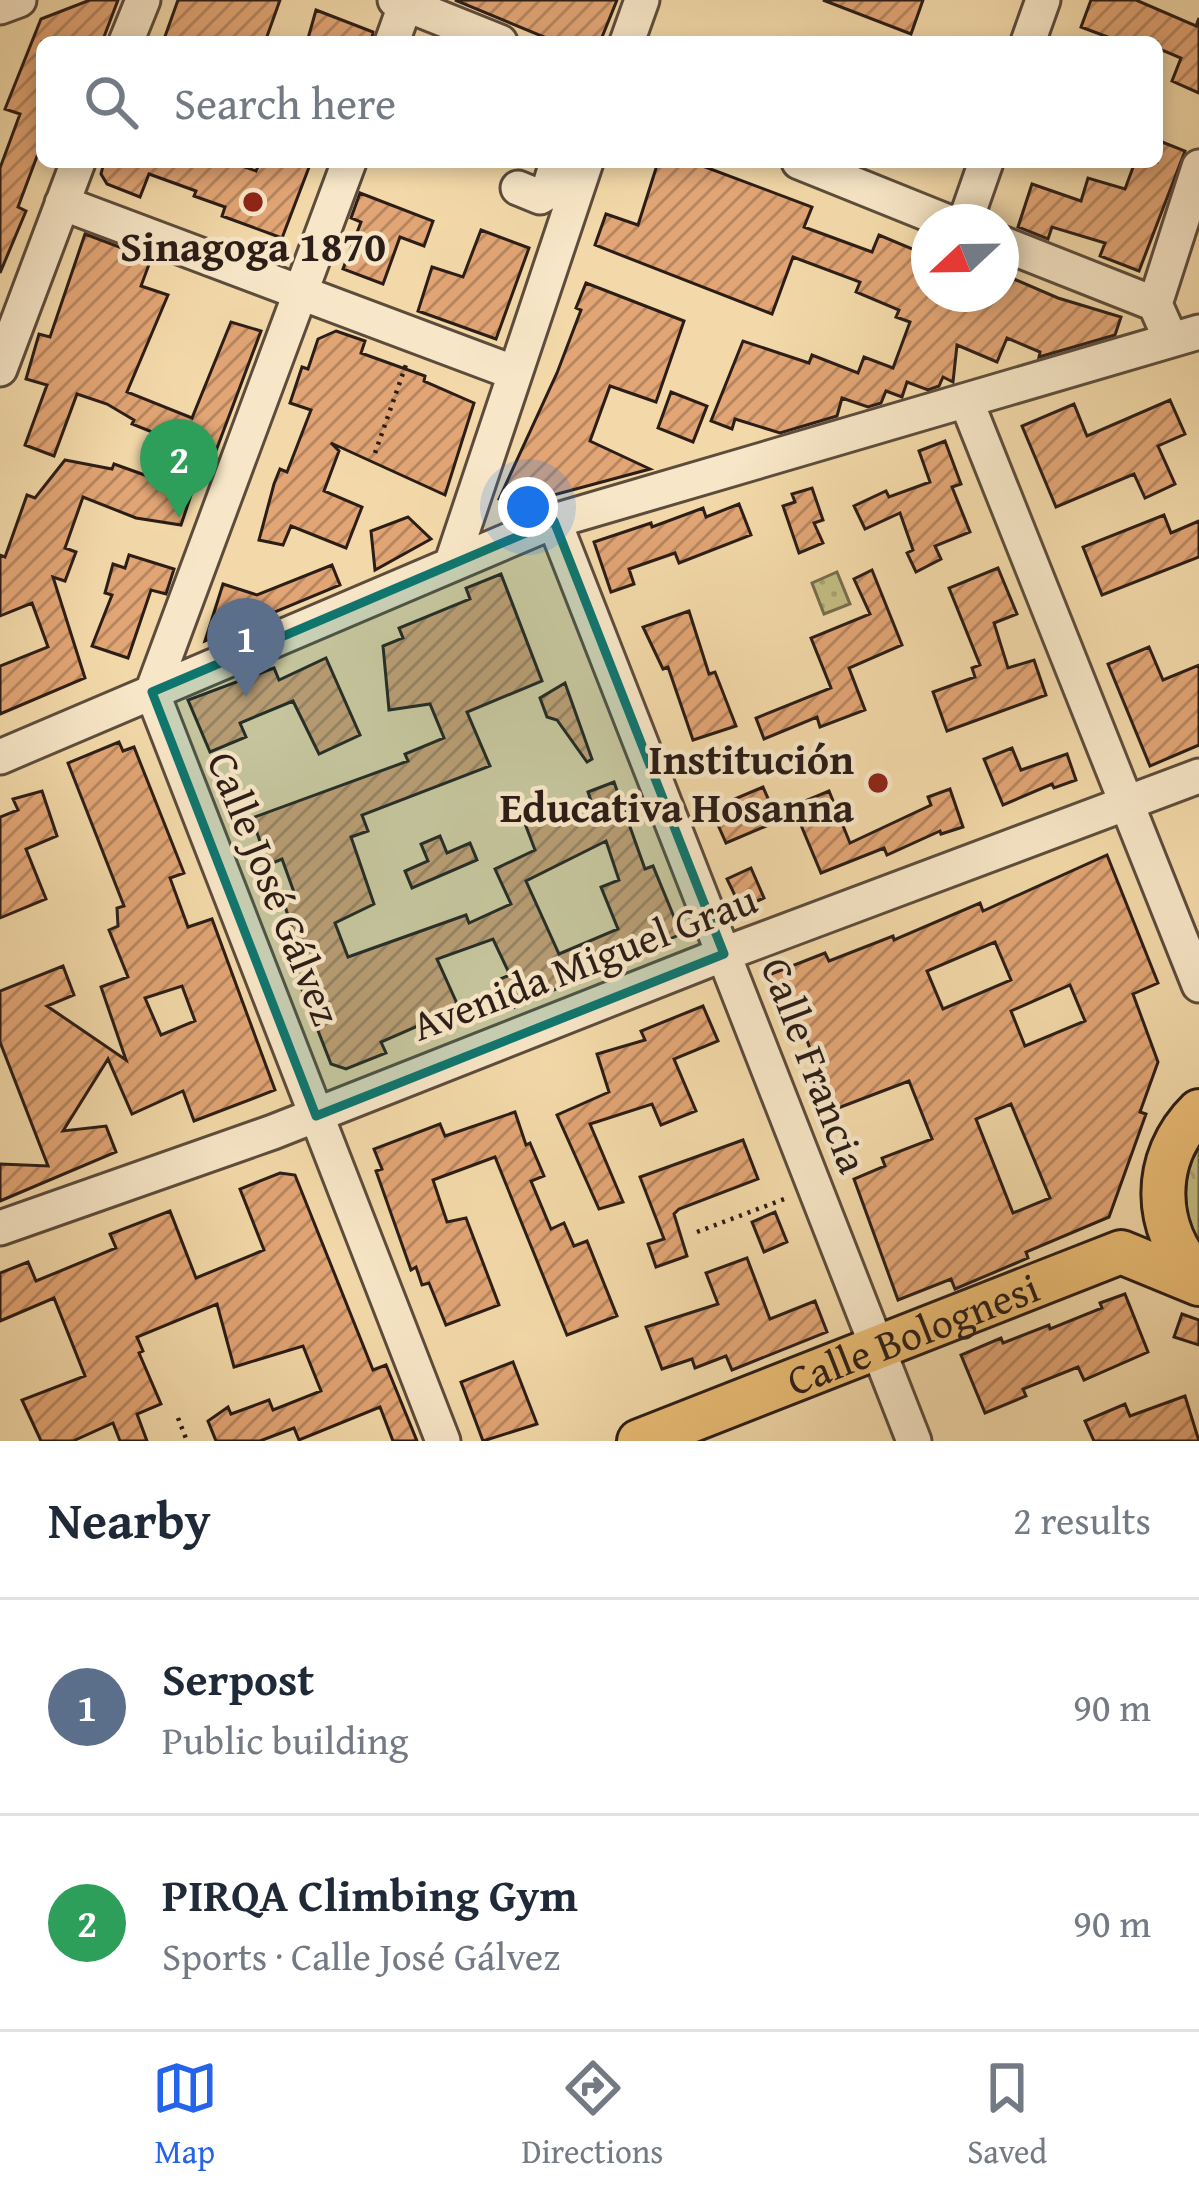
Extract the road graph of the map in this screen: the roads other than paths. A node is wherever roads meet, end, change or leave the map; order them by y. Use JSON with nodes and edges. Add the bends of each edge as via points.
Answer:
{"nodes":[{"id":1,"x":19,"y":0,"type":"edge"},
{"id":2,"x":143,"y":0,"type":"edge"},
{"id":3,"x":642,"y":0,"type":"edge"},
{"id":4,"x":1042,"y":0,"type":"edge"},
{"id":5,"x":403,"y":1,"type":"edge"},
{"id":6,"x":0,"y":8,"type":"edge"},
{"id":7,"x":128,"y":36,"type":"edge"},
{"id":8,"x":394,"y":36,"type":"edge"},
{"id":9,"x":486,"y":36,"type":"edge"},
{"id":10,"x":629,"y":36,"type":"edge"},
{"id":11,"x":1030,"y":36,"type":"edge"},
{"id":12,"x":1199,"y":167,"type":"edge"},
{"id":13,"x":76,"y":168,"type":"edge"},
{"id":14,"x":347,"y":168,"type":"edge"},
{"id":15,"x":555,"y":168,"type":"edge"},
{"id":16,"x":584,"y":168,"type":"edge"},
{"id":17,"x":814,"y":168,"type":"edge"},
{"id":18,"x":984,"y":168,"type":"edge"},
{"id":19,"x":518,"y":188,"type":"dead end"},
{"id":20,"x":62,"y":203,"type":"junction"},
{"id":21,"x":971,"y":204,"type":"edge"},
{"id":22,"x":911,"y":207,"type":"edge"},
{"id":23,"x":1019,"y":250,"type":"edge"},
{"id":24,"x":301,"y":293,"type":"junction"},
{"id":25,"x":14,"y":299,"type":"edge"},
{"id":26,"x":1155,"y":304,"type":"junction"},
{"id":27,"x":1185,"y":336,"type":"edge"},
{"id":28,"x":0,"y":369,"type":"edge"},
{"id":29,"x":514,"y":374,"type":"junction"},
{"id":30,"x":967,"y":403,"type":"junction"},
{"id":31,"x":554,"y":521,"type":"junction"},
{"id":32,"x":451,"y":565,"type":"junction"},
{"id":33,"x":152,"y":692,"type":"junction"},
{"id":34,"x":0,"y":757,"type":"edge"},
{"id":35,"x":1199,"y":776,"type":"edge"},
{"id":36,"x":1127,"y":803,"type":"junction"},
{"id":37,"x":724,"y":954,"type":"junction"},
{"id":38,"x":1199,"y":985,"type":"edge"},
{"id":39,"x":1199,"y":1084,"type":"edge"},
{"id":40,"x":316,"y":1116,"type":"junction"},
{"id":41,"x":1181,"y":1137,"type":"edge"},
{"id":42,"x":0,"y":1228,"type":"edge"},
{"id":43,"x":1121,"y":1252,"type":"junction"},
{"id":44,"x":1199,"y":1280,"type":"edge"},
{"id":45,"x":878,"y":1348,"type":"junction"},
{"id":46,"x":443,"y":1441,"type":"edge"},
{"id":47,"x":639,"y":1441,"type":"edge"},
{"id":48,"x":914,"y":1441,"type":"edge"}],
"edges":[{"from":1,"to":6,"type":"street"},
{"from":2,"to":7,"type":"street"},
{"from":3,"to":10,"type":"street"},
{"from":4,"to":11,"type":"street"},
{"from":5,"to":8,"type":"street"},
{"from":5,"to":9,"type":"street"},
{"from":12,"to":26,"type":"street"},
{"from":13,"to":20,"type":"street"},
{"from":14,"to":24,"type":"street"},
{"from":15,"to":19,"type":"street","via":[[540,197]]},
{"from":16,"to":29,"type":"street"},
{"from":17,"to":22,"type":"street"},
{"from":18,"to":21,"type":"street"},
{"from":20,"to":24,"type":"street"},
{"from":20,"to":25,"type":"street"},
{"from":23,"to":26,"type":"street"},
{"from":24,"to":29,"type":"street"},
{"from":24,"to":33,"type":"street"},
{"from":25,"to":28,"type":"street"},
{"from":26,"to":27,"type":"street"},
{"from":27,"to":30,"type":"street"},
{"from":29,"to":32,"type":"street"},
{"from":30,"to":31,"type":"street"},
{"from":30,"to":36,"type":"street"},
{"from":31,"to":32,"type":"street"},
{"from":31,"to":37,"type":"street","name":"Calle Francia"},
{"from":32,"to":33,"type":"street"},
{"from":33,"to":34,"type":"street"},
{"from":33,"to":40,"type":"street","name":"Calle José Gálvez"},
{"from":35,"to":36,"type":"street","name":"Avenida Miguel Grau"},
{"from":36,"to":37,"type":"street","name":"Avenida Miguel Grau"},
{"from":36,"to":38,"type":"street"},
{"from":37,"to":40,"type":"street","name":"Avenida Miguel Grau"},
{"from":37,"to":45,"type":"street","name":"Calle Francia"},
{"from":39,"to":41,"type":"street"},
{"from":40,"to":42,"type":"street","name":"Avenida Miguel Grau"},
{"from":40,"to":46,"type":"street","name":"Calle José Gálvez"},
{"from":41,"to":43,"type":"main road"},
{"from":41,"to":44,"type":"main road","via":[[1162,1189],[1165,1219]]},
{"from":43,"to":44,"type":"main road"},
{"from":43,"to":45,"type":"main road","name":"Calle Bolognesi"},
{"from":45,"to":47,"type":"main road","name":"Calle Bolognesi"},
{"from":45,"to":48,"type":"street","name":"Calle Francia"}]}
